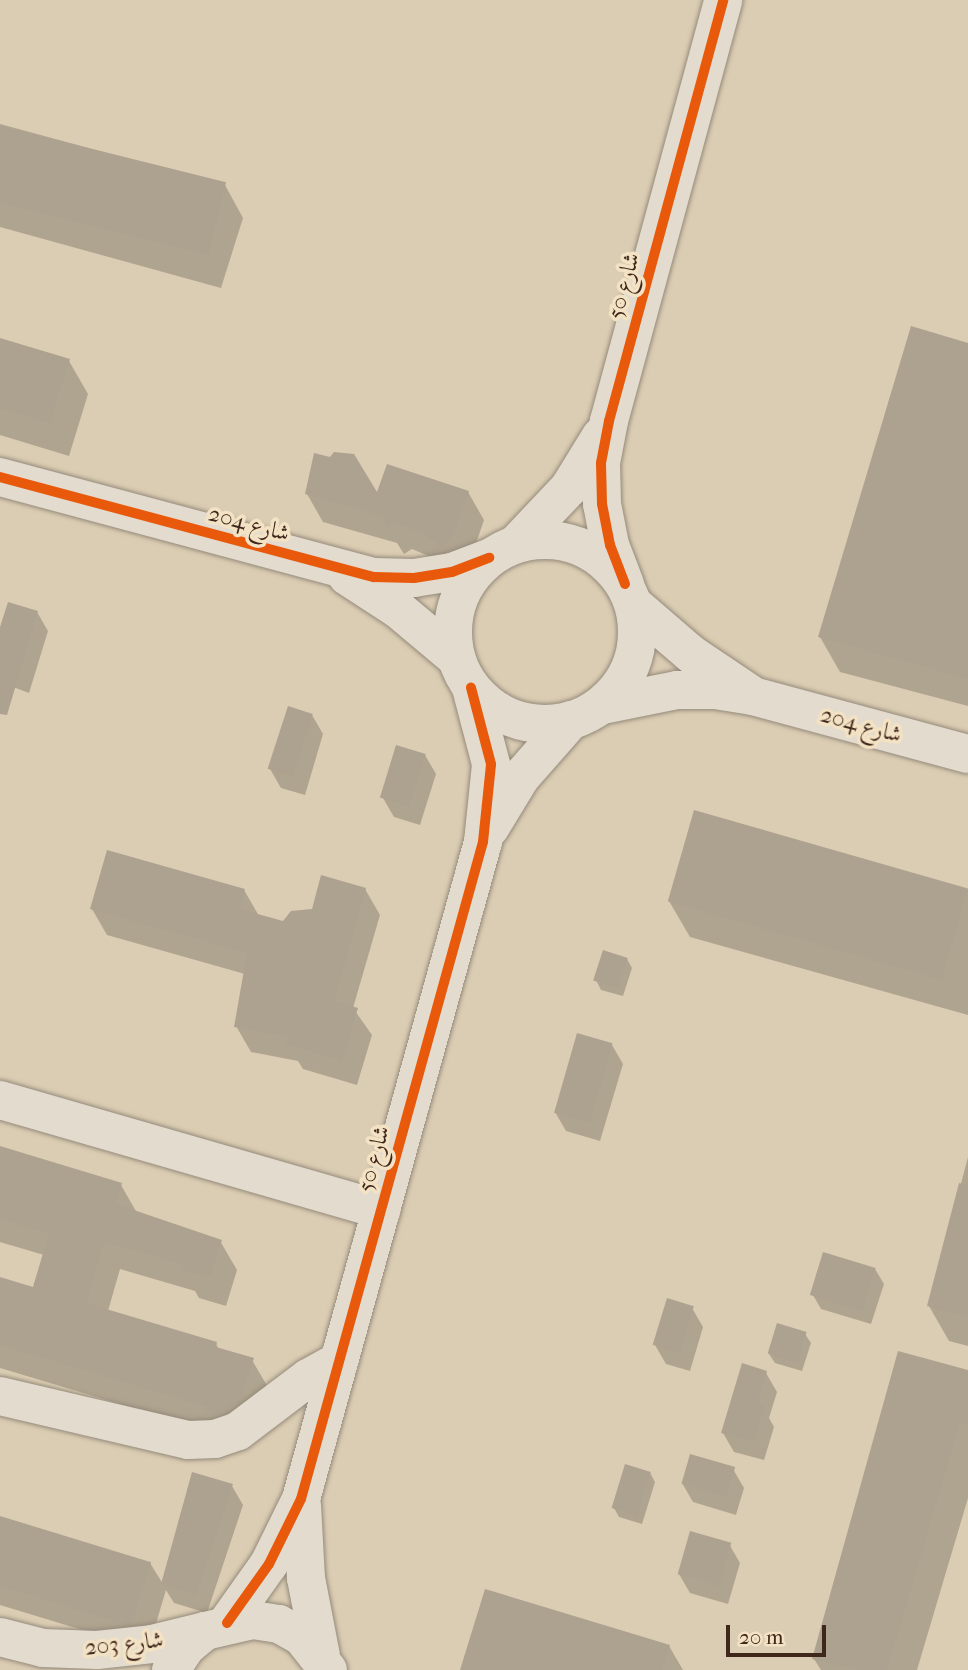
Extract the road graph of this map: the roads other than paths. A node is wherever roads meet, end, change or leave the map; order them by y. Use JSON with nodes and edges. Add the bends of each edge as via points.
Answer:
{"nodes":[{"id":1,"x":723,"y":0,"type":"edge"},
{"id":2,"x":609,"y":421,"type":"junction"},
{"id":3,"x":0,"y":477,"type":"edge"},
{"id":4,"x":502,"y":551,"type":"junction"},
{"id":5,"x":336,"y":570,"type":"junction"},
{"id":6,"x":629,"y":595,"type":"junction"},
{"id":7,"x":464,"y":673,"type":"junction"},
{"id":8,"x":753,"y":696,"type":"junction"},
{"id":9,"x":586,"y":713,"type":"junction"},
{"id":10,"x":968,"y":754,"type":"edge"},
{"id":11,"x":483,"y":842,"type":"junction"},
{"id":12,"x":0,"y":1100,"type":"edge"},
{"id":13,"x":382,"y":1210,"type":"junction"},
{"id":14,"x":340,"y":1361,"type":"junction"},
{"id":15,"x":0,"y":1396,"type":"edge"},
{"id":16,"x":301,"y":1499,"type":"junction"},
{"id":17,"x":216,"y":1627,"type":"junction"},
{"id":18,"x":0,"y":1637,"type":"edge"},
{"id":19,"x":43,"y":1648,"type":"junction"},
{"id":20,"x":324,"y":1663,"type":"edge"},
{"id":21,"x":82,"y":1670,"type":"edge"},
{"id":22,"x":171,"y":1670,"type":"edge"}],
"edges":[{"from":1,"to":2,"type":"street","name":"شارع 50"},
{"from":2,"to":4,"type":"street","name":"شارع 50","via":[[569,488]]},
{"from":2,"to":6,"type":"street","name":"شارع 50","via":[[601,463],[602,505],[610,545]]},
{"from":3,"to":5,"type":"street","name":"شارع 204"},
{"from":4,"to":5,"type":"street","name":"شارع 204","via":[[452,572],[414,578],[374,578]]},
{"from":4,"to":6,"type":"street","via":[[547,539],[578,545],[605,561]]},
{"from":4,"to":7,"type":"street","via":[[470,578],[457,603],[452,630]]},
{"from":5,"to":7,"type":"street","name":"شارع 204","via":[[400,610]]},
{"from":6,"to":8,"type":"street","name":"شارع 204","via":[[691,654]]},
{"from":6,"to":9,"type":"street","via":[[637,642],[625,677]]},
{"from":7,"to":9,"type":"street","via":[[491,707],[516,720],[544,724]]},
{"from":7,"to":11,"type":"street","name":"شارع 50","via":[[491,764]]},
{"from":8,"to":9,"type":"street","name":"شارع 204","via":[[677,690]]},
{"from":8,"to":10,"type":"street","name":"شارع 204"},
{"from":9,"to":11,"type":"street","name":"شارع 50","via":[[521,777]]},
{"from":11,"to":13,"type":"street","name":"شارع 50"},
{"from":12,"to":13,"type":"street"},
{"from":13,"to":14,"type":"street","name":"شارع 50"},
{"from":14,"to":15,"type":"street","via":[[308,1378],[238,1431],[215,1439],[188,1440]]},
{"from":14,"to":16,"type":"street","name":"شارع 50"},
{"from":16,"to":17,"type":"street","name":"شارع 50","via":[[269,1564]]},
{"from":16,"to":20,"type":"street","name":"شارع 50","via":[[306,1578]]},
{"from":17,"to":19,"type":"street","name":"شارع 203","via":[[111,1648]]},
{"from":17,"to":20,"type":"street","name":"شارع 203","via":[[253,1620],[279,1624],[302,1637]]},
{"from":17,"to":22,"type":"street","name":"شارع 50","via":[[186,1647]]},
{"from":18,"to":19,"type":"street","name":"شارع 203"},
{"from":19,"to":21,"type":"street","name":"شارع 203"}]}
